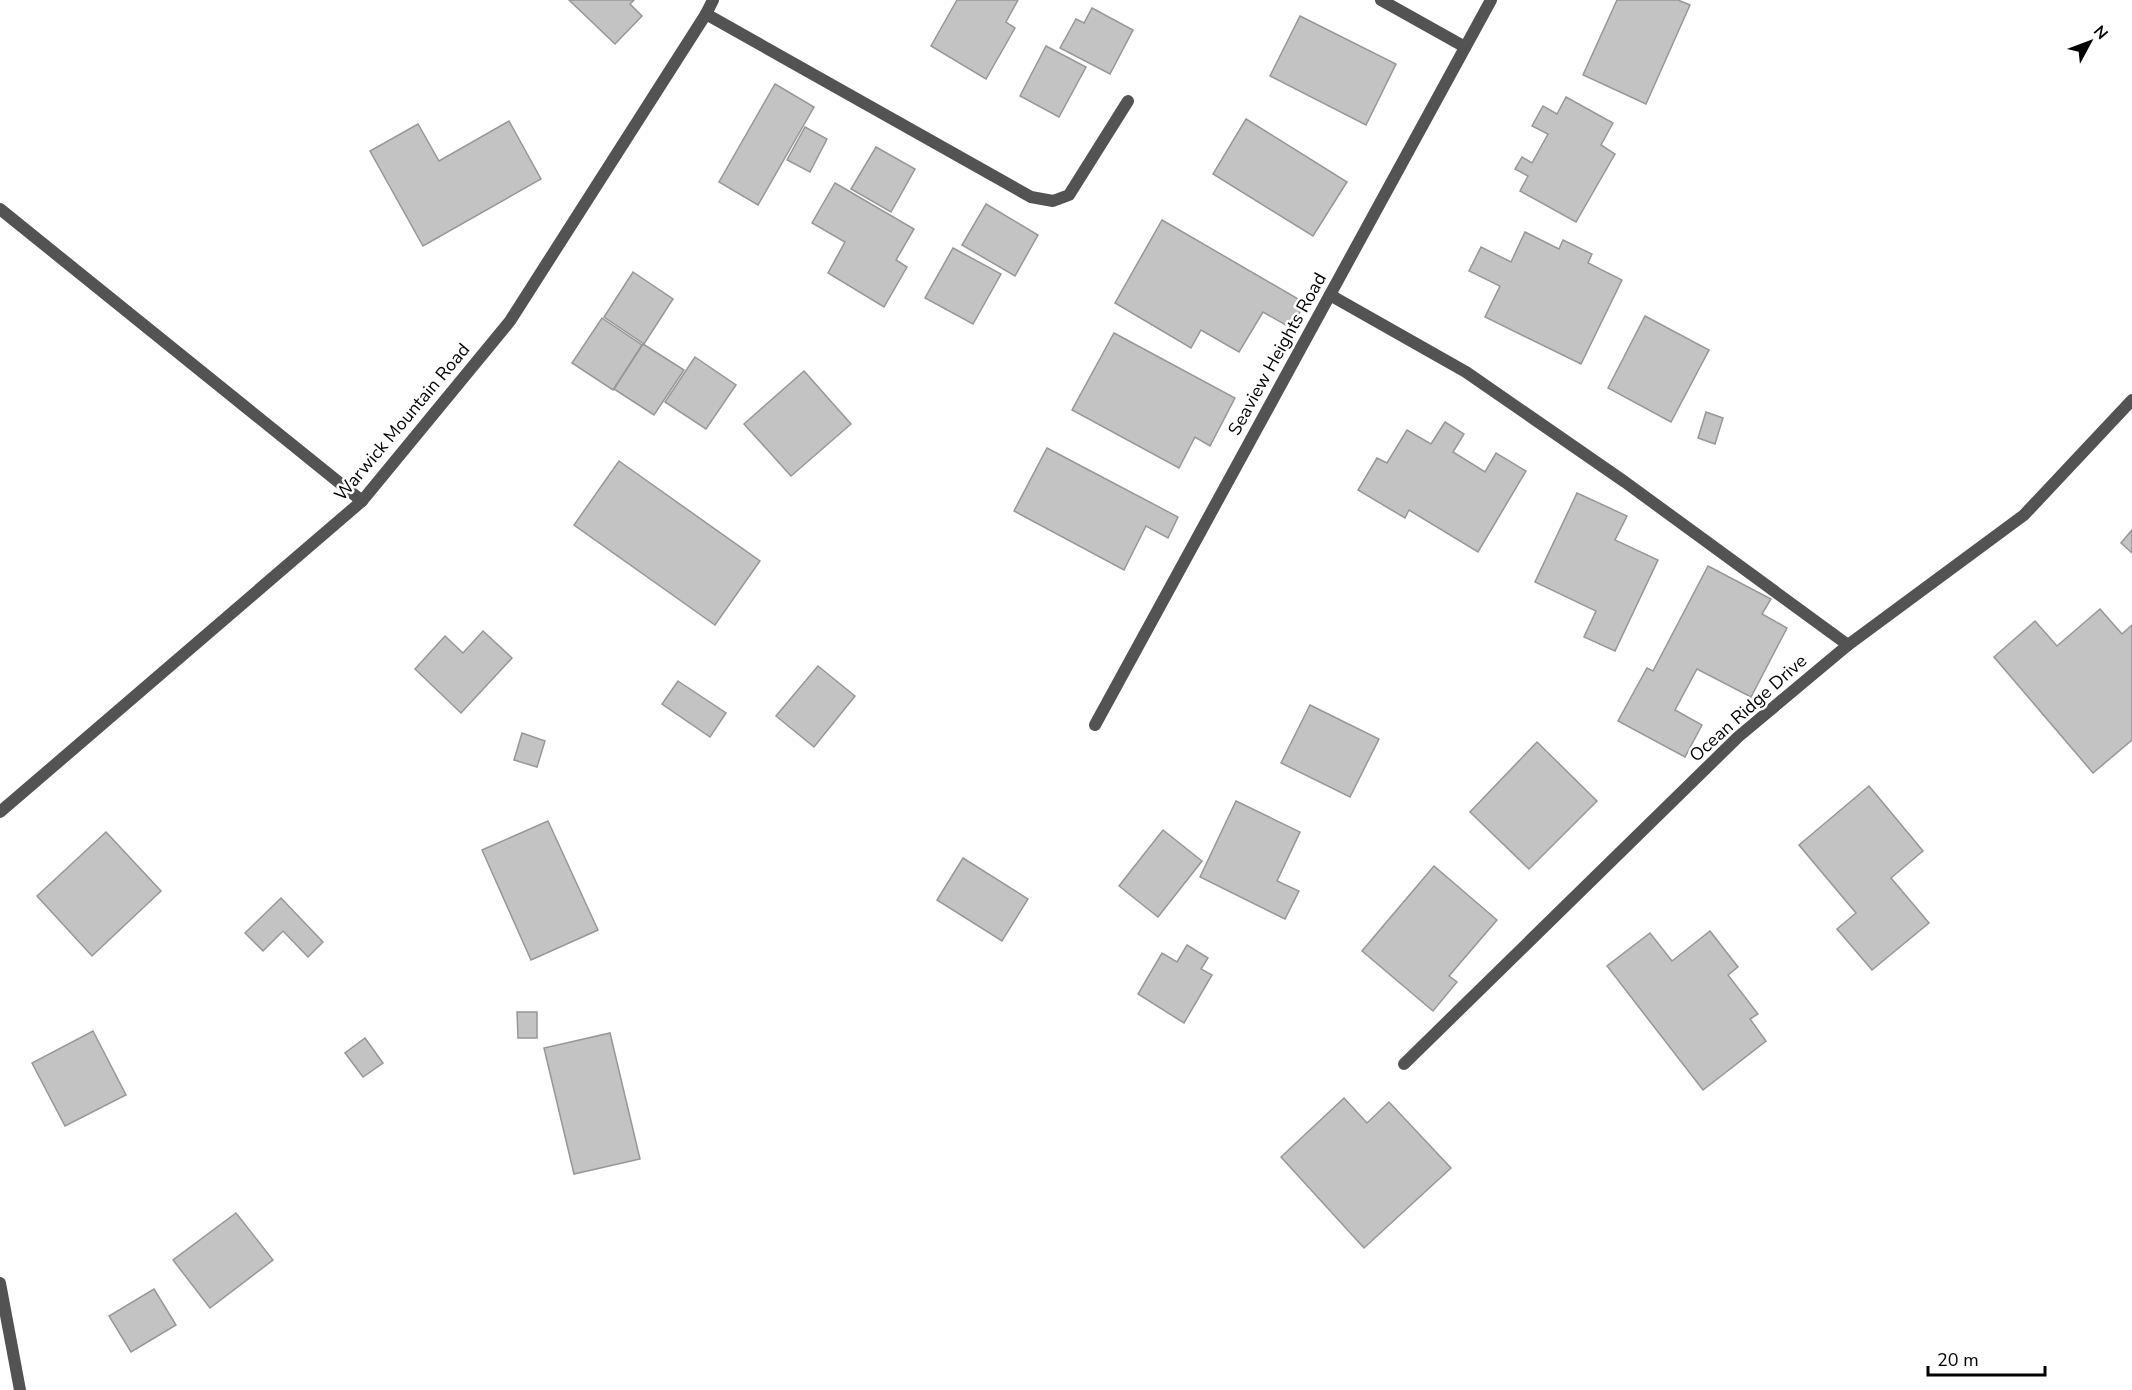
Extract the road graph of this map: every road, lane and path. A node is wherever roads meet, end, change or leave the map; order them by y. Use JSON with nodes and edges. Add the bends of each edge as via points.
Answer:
{"nodes":[{"id":1,"x":713,"y":0,"type":"edge"},
{"id":2,"x":1381,"y":0,"type":"edge"},
{"id":3,"x":1491,"y":0,"type":"edge"},
{"id":4,"x":706,"y":14,"type":"junction"},
{"id":5,"x":1465,"y":48,"type":"junction"},
{"id":6,"x":1128,"y":101,"type":"dead end"},
{"id":7,"x":0,"y":209,"type":"edge"},
{"id":8,"x":1330,"y":296,"type":"junction"},
{"id":9,"x":2132,"y":400,"type":"edge"},
{"id":10,"x":362,"y":501,"type":"junction"},
{"id":11,"x":1848,"y":645,"type":"junction"},
{"id":12,"x":1095,"y":725,"type":"dead end"},
{"id":13,"x":0,"y":812,"type":"edge"},
{"id":14,"x":1404,"y":1064,"type":"dead end"},
{"id":15,"x":0,"y":1283,"type":"edge"},
{"id":16,"x":20,"y":1390,"type":"edge"}],
"edges":[{"from":1,"to":4,"type":"street","name":"Warwick Mountain Road"},
{"from":2,"to":5,"type":"street"},
{"from":3,"to":5,"type":"street","name":"Seaview Heights Road"},
{"from":4,"to":6,"type":"street","via":[[1031,197],[1053,201],[1069,195]]},
{"from":4,"to":10,"type":"street","name":"Warwick Mountain Road","via":[[510,321]]},
{"from":5,"to":8,"type":"street","name":"Seaview Heights Road"},
{"from":7,"to":10,"type":"street"},
{"from":8,"to":11,"type":"street","via":[[1466,372]]},
{"from":8,"to":12,"type":"street","name":"Seaview Heights Road"},
{"from":9,"to":11,"type":"street","name":"Ocean Ridge Drive","via":[[2024,515]]},
{"from":10,"to":13,"type":"street","name":"Warwick Mountain Road"},
{"from":11,"to":14,"type":"street","name":"Ocean Ridge Drive","via":[[1738,737]]},
{"from":15,"to":16,"type":"street"}]}
